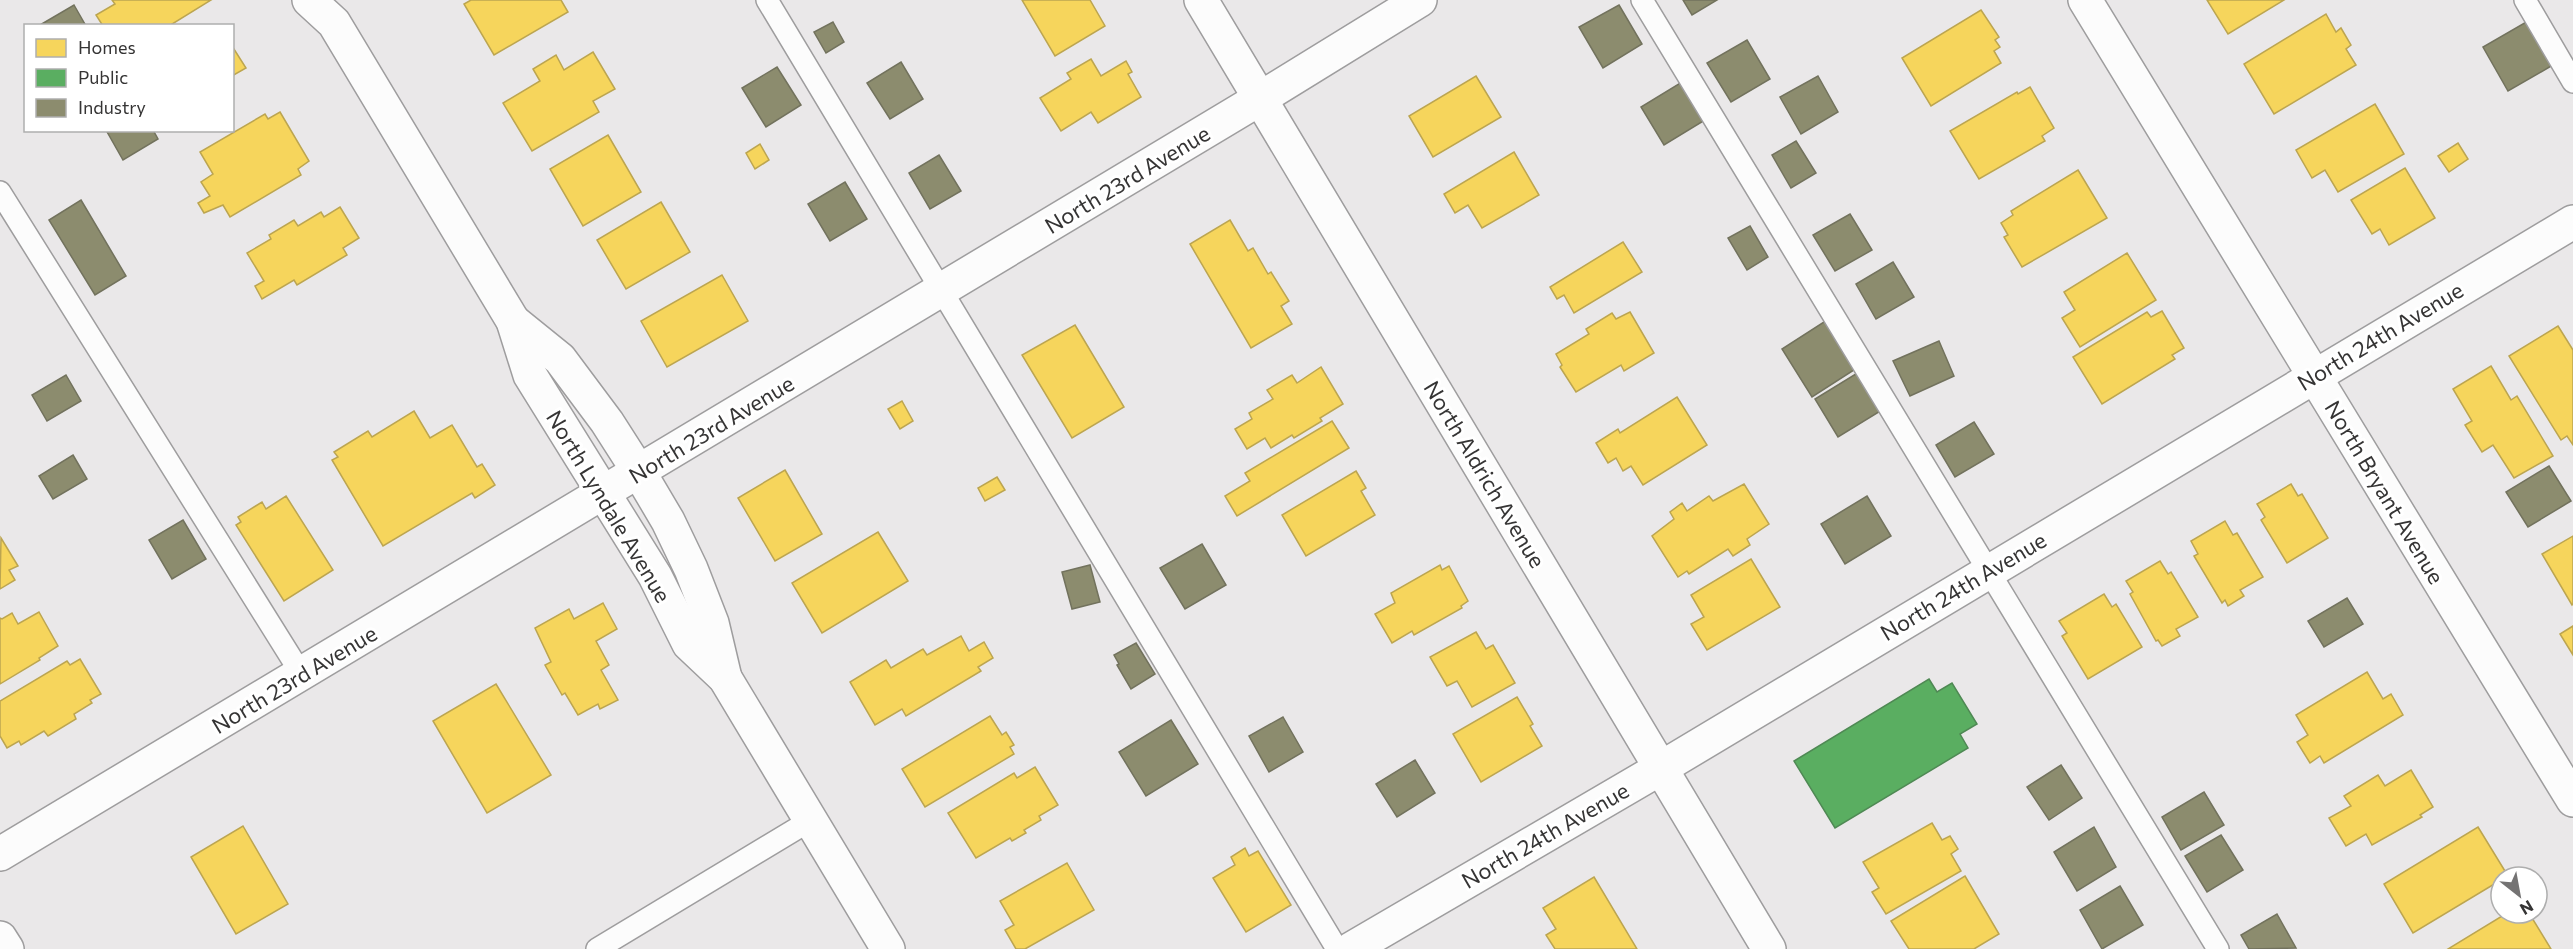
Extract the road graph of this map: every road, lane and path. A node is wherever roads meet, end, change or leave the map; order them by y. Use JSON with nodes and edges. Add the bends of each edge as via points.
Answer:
{"nodes":[{"id":1,"x":309,"y":0,"type":"edge"},
{"id":2,"x":767,"y":0,"type":"edge"},
{"id":3,"x":1201,"y":0,"type":"edge"},
{"id":4,"x":1420,"y":0,"type":"edge"},
{"id":5,"x":1642,"y":0,"type":"edge"},
{"id":6,"x":2085,"y":0,"type":"edge"},
{"id":7,"x":2525,"y":0,"type":"edge"},
{"id":8,"x":331,"y":12,"type":"edge"},
{"id":9,"x":2573,"y":82,"type":"edge"},
{"id":10,"x":1261,"y":98,"type":"junction"},
{"id":11,"x":0,"y":192,"type":"edge"},
{"id":12,"x":2573,"y":222,"type":"edge"},
{"id":13,"x":942,"y":290,"type":"junction"},
{"id":14,"x":513,"y":321,"type":"junction"},
{"id":15,"x":2314,"y":375,"type":"junction"},
{"id":16,"x":639,"y":472,"type":"junction"},
{"id":17,"x":604,"y":493,"type":"junction"},
{"id":18,"x":1988,"y":572,"type":"junction"},
{"id":19,"x":302,"y":675,"type":"junction"},
{"id":20,"x":725,"y":678,"type":"junction"},
{"id":21,"x":1660,"y":768,"type":"junction"},
{"id":22,"x":2573,"y":800,"type":"edge"},
{"id":23,"x":811,"y":820,"type":"junction"},
{"id":24,"x":0,"y":854,"type":"edge"},
{"id":25,"x":0,"y":938,"type":"edge"},
{"id":26,"x":7,"y":949,"type":"edge"},
{"id":27,"x":597,"y":949,"type":"edge"},
{"id":28,"x":888,"y":949,"type":"edge"},
{"id":29,"x":1337,"y":949,"type":"edge"},
{"id":30,"x":1351,"y":949,"type":"edge"},
{"id":31,"x":1769,"y":949,"type":"edge"},
{"id":32,"x":2217,"y":949,"type":"edge"}],
"edges":[{"from":1,"to":8,"type":"street","name":"North Lyndale Avenue"},
{"from":2,"to":13,"type":"lane"},
{"from":3,"to":10,"type":"street","name":"North Aldrich Avenue"},
{"from":4,"to":10,"type":"street","name":"North 23rd Avenue"},
{"from":5,"to":18,"type":"lane"},
{"from":6,"to":15,"type":"street","name":"North Bryant Avenue"},
{"from":7,"to":9,"type":"lane"},
{"from":8,"to":14,"type":"street","name":"North Lyndale Avenue"},
{"from":10,"to":13,"type":"street","name":"North 23rd Avenue"},
{"from":10,"to":21,"type":"street","name":"North Aldrich Avenue"},
{"from":11,"to":19,"type":"lane"},
{"from":12,"to":15,"type":"street","name":"North 24th Avenue"},
{"from":13,"to":16,"type":"street","name":"North 23rd Avenue"},
{"from":13,"to":29,"type":"lane"},
{"from":14,"to":16,"type":"street","name":"North Lyndale Avenue","via":[[567,367]]},
{"from":14,"to":17,"type":"street","name":"North Lyndale Avenue","via":[[530,375]]},
{"from":15,"to":18,"type":"street","name":"North 24th Avenue"},
{"from":15,"to":22,"type":"street","name":"North Bryant Avenue"},
{"from":16,"to":17,"type":"street","name":"North 23rd Avenue"},
{"from":16,"to":20,"type":"street","name":"North Lyndale Avenue","via":[[691,568],[712,623]]},
{"from":17,"to":19,"type":"street","name":"North 23rd Avenue"},
{"from":17,"to":20,"type":"street","name":"North Lyndale Avenue","via":[[655,576],[689,644]]},
{"from":18,"to":21,"type":"street","name":"North 24th Avenue"},
{"from":18,"to":32,"type":"lane"},
{"from":19,"to":24,"type":"street","name":"North 23rd Avenue"},
{"from":20,"to":23,"type":"street","name":"North Lyndale Avenue"},
{"from":21,"to":30,"type":"street","name":"North 24th Avenue"},
{"from":21,"to":31,"type":"street","name":"North Aldrich Avenue"},
{"from":23,"to":27,"type":"lane"},
{"from":23,"to":28,"type":"street","name":"North Lyndale Avenue"},
{"from":25,"to":26,"type":"street"}]}
